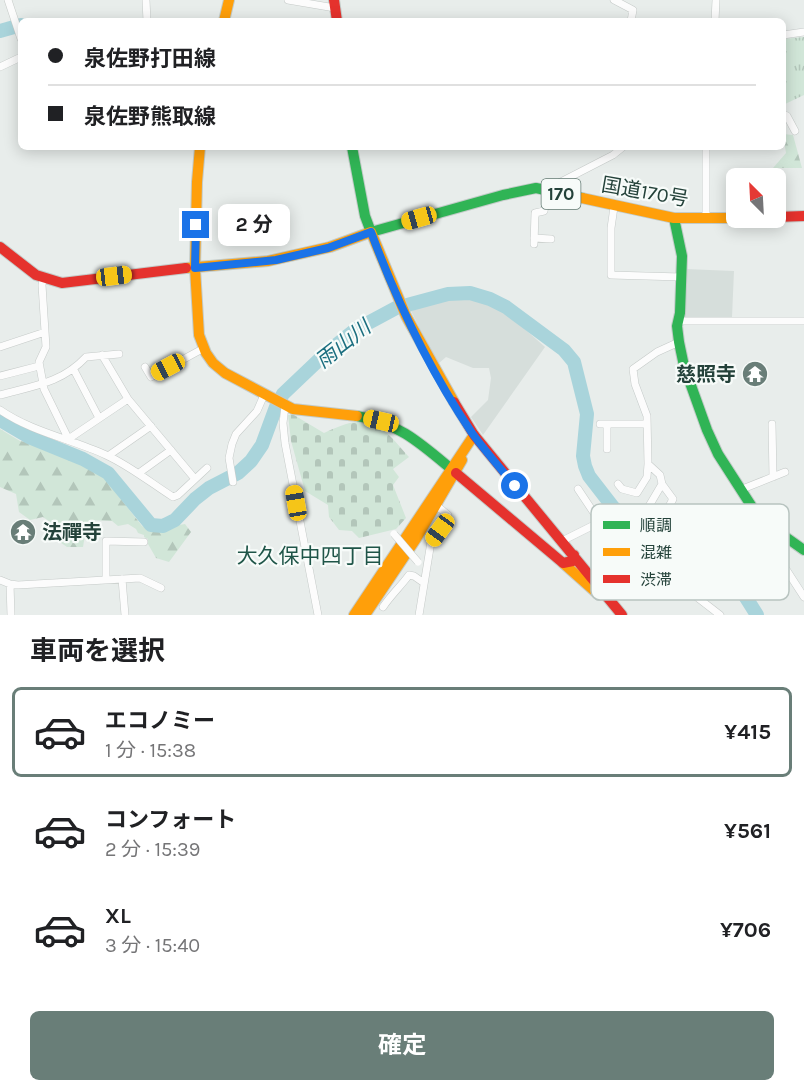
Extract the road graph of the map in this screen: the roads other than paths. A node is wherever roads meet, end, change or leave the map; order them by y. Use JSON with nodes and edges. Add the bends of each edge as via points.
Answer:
{"nodes":[{"id":1,"x":8,"y":0,"type":"edge"},
{"id":2,"x":146,"y":0,"type":"edge"},
{"id":3,"x":229,"y":0,"type":"edge"},
{"id":4,"x":288,"y":0,"type":"edge"},
{"id":5,"x":614,"y":0,"type":"edge"},
{"id":6,"x":716,"y":0,"type":"edge"},
{"id":7,"x":335,"y":4,"type":"edge"},
{"id":8,"x":147,"y":18,"type":"edge"},
{"id":9,"x":225,"y":18,"type":"edge"},
{"id":10,"x":632,"y":18,"type":"edge"},
{"id":11,"x":715,"y":18,"type":"edge"},
{"id":12,"x":804,"y":32,"type":"edge"},
{"id":13,"x":18,"y":33,"type":"edge"},
{"id":14,"x":786,"y":34,"type":"edge"},
{"id":15,"x":18,"y":58,"type":"edge"},
{"id":16,"x":0,"y":67,"type":"edge"},
{"id":17,"x":786,"y":116,"type":"edge"},
{"id":18,"x":795,"y":131,"type":"dead end"},
{"id":19,"x":200,"y":150,"type":"edge"},
{"id":20,"x":353,"y":150,"type":"edge"},
{"id":21,"x":619,"y":150,"type":"edge"},
{"id":22,"x":706,"y":150,"type":"edge"},
{"id":23,"x":547,"y":190,"type":"junction"},
{"id":24,"x":614,"y":207,"type":"junction"},
{"id":25,"x":804,"y":216,"type":"edge"},
{"id":26,"x":786,"y":217,"type":"edge"},
{"id":27,"x":674,"y":218,"type":"junction"},
{"id":28,"x":706,"y":219,"type":"junction"},
{"id":29,"x":726,"y":219,"type":"edge"},
{"id":30,"x":371,"y":232,"type":"junction"},
{"id":31,"x":551,"y":239,"type":"dead end"},
{"id":32,"x":0,"y":247,"type":"edge"},
{"id":33,"x":195,"y":268,"type":"junction"},
{"id":34,"x":681,"y":277,"type":"junction"},
{"id":35,"x":43,"y":279,"type":"junction"},
{"id":36,"x":678,"y":321,"type":"junction"},
{"id":37,"x":804,"y":321,"type":"edge"},
{"id":38,"x":45,"y":332,"type":"junction"},
{"id":39,"x":679,"y":342,"type":"junction"},
{"id":40,"x":0,"y":347,"type":"edge"},
{"id":41,"x":204,"y":348,"type":"junction"},
{"id":42,"x":119,"y":354,"type":"dead end"},
{"id":43,"x":102,"y":356,"type":"junction"},
{"id":44,"x":39,"y":366,"type":"junction"},
{"id":45,"x":145,"y":366,"type":"dead end"},
{"id":46,"x":74,"y":370,"type":"junction"},
{"id":47,"x":0,"y":376,"type":"edge"},
{"id":48,"x":43,"y":384,"type":"junction"},
{"id":49,"x":0,"y":395,"type":"edge"},
{"id":50,"x":129,"y":399,"type":"junction"},
{"id":51,"x":276,"y":401,"type":"junction"},
{"id":52,"x":0,"y":410,"type":"edge"},
{"id":53,"x":99,"y":418,"type":"junction"},
{"id":54,"x":647,"y":424,"type":"junction"},
{"id":55,"x":772,"y":424,"type":"dead end"},
{"id":56,"x":152,"y":426,"type":"junction"},
{"id":57,"x":474,"y":435,"type":"junction"},
{"id":58,"x":67,"y":439,"type":"junction"},
{"id":59,"x":607,"y":449,"type":"dead end"},
{"id":60,"x":171,"y":450,"type":"junction"},
{"id":61,"x":108,"y":456,"type":"junction"},
{"id":62,"x":648,"y":464,"type":"junction"},
{"id":63,"x":207,"y":468,"type":"dead end"},
{"id":64,"x":453,"y":471,"type":"junction"},
{"id":65,"x":785,"y":472,"type":"dead end"},
{"id":66,"x":139,"y":473,"type":"junction"},
{"id":67,"x":773,"y":477,"type":"junction"},
{"id":68,"x":195,"y":479,"type":"junction"},
{"id":69,"x":233,"y":482,"type":"dead end"},
{"id":70,"x":618,"y":484,"type":"dead end"},
{"id":71,"x":662,"y":484,"type":"dead end"},
{"id":72,"x":578,"y":489,"type":"dead end"},
{"id":73,"x":740,"y":490,"type":"junction"},
{"id":74,"x":751,"y":504,"type":"edge"},
{"id":75,"x":437,"y":506,"type":"junction"},
{"id":76,"x":591,"y":508,"type":"edge"},
{"id":77,"x":591,"y":526,"type":"edge"},
{"id":78,"x":394,"y":534,"type":"dead end"},
{"id":79,"x":789,"y":539,"type":"edge"},
{"id":80,"x":562,"y":541,"type":"junction"},
{"id":81,"x":144,"y":542,"type":"dead end"},
{"id":82,"x":804,"y":550,"type":"edge"},
{"id":83,"x":573,"y":555,"type":"junction"},
{"id":84,"x":563,"y":563,"type":"junction"},
{"id":85,"x":427,"y":565,"type":"junction"},
{"id":86,"x":789,"y":574,"type":"edge"},
{"id":87,"x":591,"y":577,"type":"edge"},
{"id":88,"x":106,"y":579,"type":"junction"},
{"id":89,"x":122,"y":579,"type":"junction"},
{"id":90,"x":0,"y":580,"type":"edge"},
{"id":91,"x":424,"y":583,"type":"junction"},
{"id":92,"x":10,"y":584,"type":"junction"},
{"id":93,"x":161,"y":588,"type":"dead end"},
{"id":94,"x":591,"y":588,"type":"edge"},
{"id":95,"x":804,"y":597,"type":"edge"},
{"id":96,"x":605,"y":600,"type":"edge"},
{"id":97,"x":610,"y":600,"type":"edge"},
{"id":98,"x":701,"y":600,"type":"edge"},
{"id":99,"x":383,"y":607,"type":"dead end"},
{"id":100,"x":11,"y":615,"type":"edge"},
{"id":101,"x":125,"y":615,"type":"edge"},
{"id":102,"x":318,"y":615,"type":"edge"},
{"id":103,"x":354,"y":615,"type":"edge"},
{"id":104,"x":365,"y":615,"type":"edge"},
{"id":105,"x":419,"y":615,"type":"edge"},
{"id":106,"x":622,"y":615,"type":"edge"},
{"id":107,"x":720,"y":615,"type":"edge"}],
"edges":[{"from":1,"to":13,"type":"street"},
{"from":2,"to":8,"type":"street"},
{"from":3,"to":9,"type":"main road"},
{"from":4,"to":7,"type":"street"},
{"from":5,"to":10,"type":"street","via":[[633,10]]},
{"from":6,"to":11,"type":"street"},
{"from":12,"to":14,"type":"street"},
{"from":15,"to":16,"type":"street"},
{"from":17,"to":18,"type":"street"},
{"from":19,"to":33,"type":"main road"},
{"from":20,"to":30,"type":"main road"},
{"from":21,"to":23,"type":"street"},
{"from":22,"to":28,"type":"street"},
{"from":23,"to":24,"type":"main road","name":"国道170号","number":"170"},
{"from":23,"to":30,"type":"main road","name":"国道170号","number":"170","via":[[514,192]]},
{"from":23,"to":31,"type":"street","via":[[544,211],[535,213],[534,241]]},
{"from":24,"to":27,"type":"main road","name":"国道170号","number":"170"},
{"from":24,"to":34,"type":"street","via":[[611,275]]},
{"from":25,"to":26,"type":"main road"},
{"from":27,"to":28,"type":"main road","name":"国道170号","number":"170"},
{"from":27,"to":34,"type":"main road","via":[[682,256]]},
{"from":28,"to":29,"type":"main road","name":"国道170号","number":"170"},
{"from":30,"to":33,"type":"main road","name":"国道170号","via":[[328,248],[276,260]]},
{"from":30,"to":57,"type":"main road","via":[[406,316],[447,394]]},
{"from":32,"to":35,"type":"main road"},
{"from":33,"to":35,"type":"main road","name":"国道170号","via":[[62,283]]},
{"from":33,"to":41,"type":"main road","via":[[199,335]]},
{"from":34,"to":36,"type":"main road"},
{"from":35,"to":38,"type":"street"},
{"from":36,"to":37,"type":"street"},
{"from":36,"to":39,"type":"main road"},
{"from":38,"to":40,"type":"street"},
{"from":38,"to":44,"type":"street","via":[[46,346]]},
{"from":39,"to":54,"type":"street","via":[[633,369]]},
{"from":39,"to":73,"type":"main road","via":[[711,442]]},
{"from":41,"to":45,"type":"street","via":[[151,377]]},
{"from":41,"to":51,"type":"main road","via":[[225,373]]},
{"from":42,"to":43,"type":"street"},
{"from":43,"to":46,"type":"street","via":[[86,357]]},
{"from":43,"to":50,"type":"street"},
{"from":44,"to":47,"type":"street"},
{"from":44,"to":48,"type":"street"},
{"from":46,"to":48,"type":"street"},
{"from":46,"to":53,"type":"street"},
{"from":48,"to":49,"type":"street"},
{"from":48,"to":58,"type":"street"},
{"from":50,"to":53,"type":"street"},
{"from":50,"to":56,"type":"street"},
{"from":51,"to":64,"type":"main road","via":[[314,412],[381,421],[408,434]]},
{"from":51,"to":69,"type":"street","via":[[257,411],[236,435],[229,458]]},
{"from":51,"to":102,"type":"street"},
{"from":52,"to":58,"type":"street","via":[[27,426]]},
{"from":53,"to":58,"type":"street"},
{"from":54,"to":59,"type":"street","via":[[603,424]]},
{"from":54,"to":62,"type":"street"},
{"from":55,"to":67,"type":"street"},
{"from":56,"to":60,"type":"street"},
{"from":56,"to":61,"type":"street"},
{"from":57,"to":64,"type":"main road"},
{"from":57,"to":80,"type":"main road"},
{"from":58,"to":61,"type":"street"},
{"from":60,"to":66,"type":"street"},
{"from":60,"to":68,"type":"street"},
{"from":61,"to":66,"type":"street"},
{"from":62,"to":70,"type":"street","via":[[647,477],[637,493]]},
{"from":62,"to":71,"type":"street","via":[[660,475]]},
{"from":63,"to":68,"type":"street"},
{"from":64,"to":75,"type":"main road"},
{"from":64,"to":84,"type":"main road"},
{"from":64,"to":103,"type":"main road"},
{"from":65,"to":67,"type":"street"},
{"from":66,"to":68,"type":"street","via":[[173,497]]},
{"from":67,"to":73,"type":"street"},
{"from":72,"to":76,"type":"street"},
{"from":73,"to":74,"type":"main road"},
{"from":75,"to":85,"type":"street","via":[[448,515],[431,542]]},
{"from":75,"to":104,"type":"main road"},
{"from":77,"to":80,"type":"street"},
{"from":78,"to":85,"type":"street","bridge":true,"via":[[418,562]]},
{"from":79,"to":82,"type":"main road"},
{"from":80,"to":83,"type":"main road"},
{"from":81,"to":88,"type":"street","via":[[106,541]]},
{"from":83,"to":84,"type":"main road","via":[[573,561]]},
{"from":83,"to":87,"type":"main road"},
{"from":84,"to":94,"type":"main road"},
{"from":85,"to":91,"type":"street"},
{"from":86,"to":95,"type":"street"},
{"from":88,"to":89,"type":"street"},
{"from":88,"to":92,"type":"street"},
{"from":89,"to":93,"type":"street","via":[[140,578]]},
{"from":89,"to":101,"type":"street"},
{"from":90,"to":92,"type":"street"},
{"from":91,"to":99,"type":"street","via":[[410,575]]},
{"from":91,"to":105,"type":"street"},
{"from":92,"to":100,"type":"street"},
{"from":96,"to":106,"type":"main road"},
{"from":97,"to":106,"type":"main road"},
{"from":98,"to":107,"type":"street"}]}
